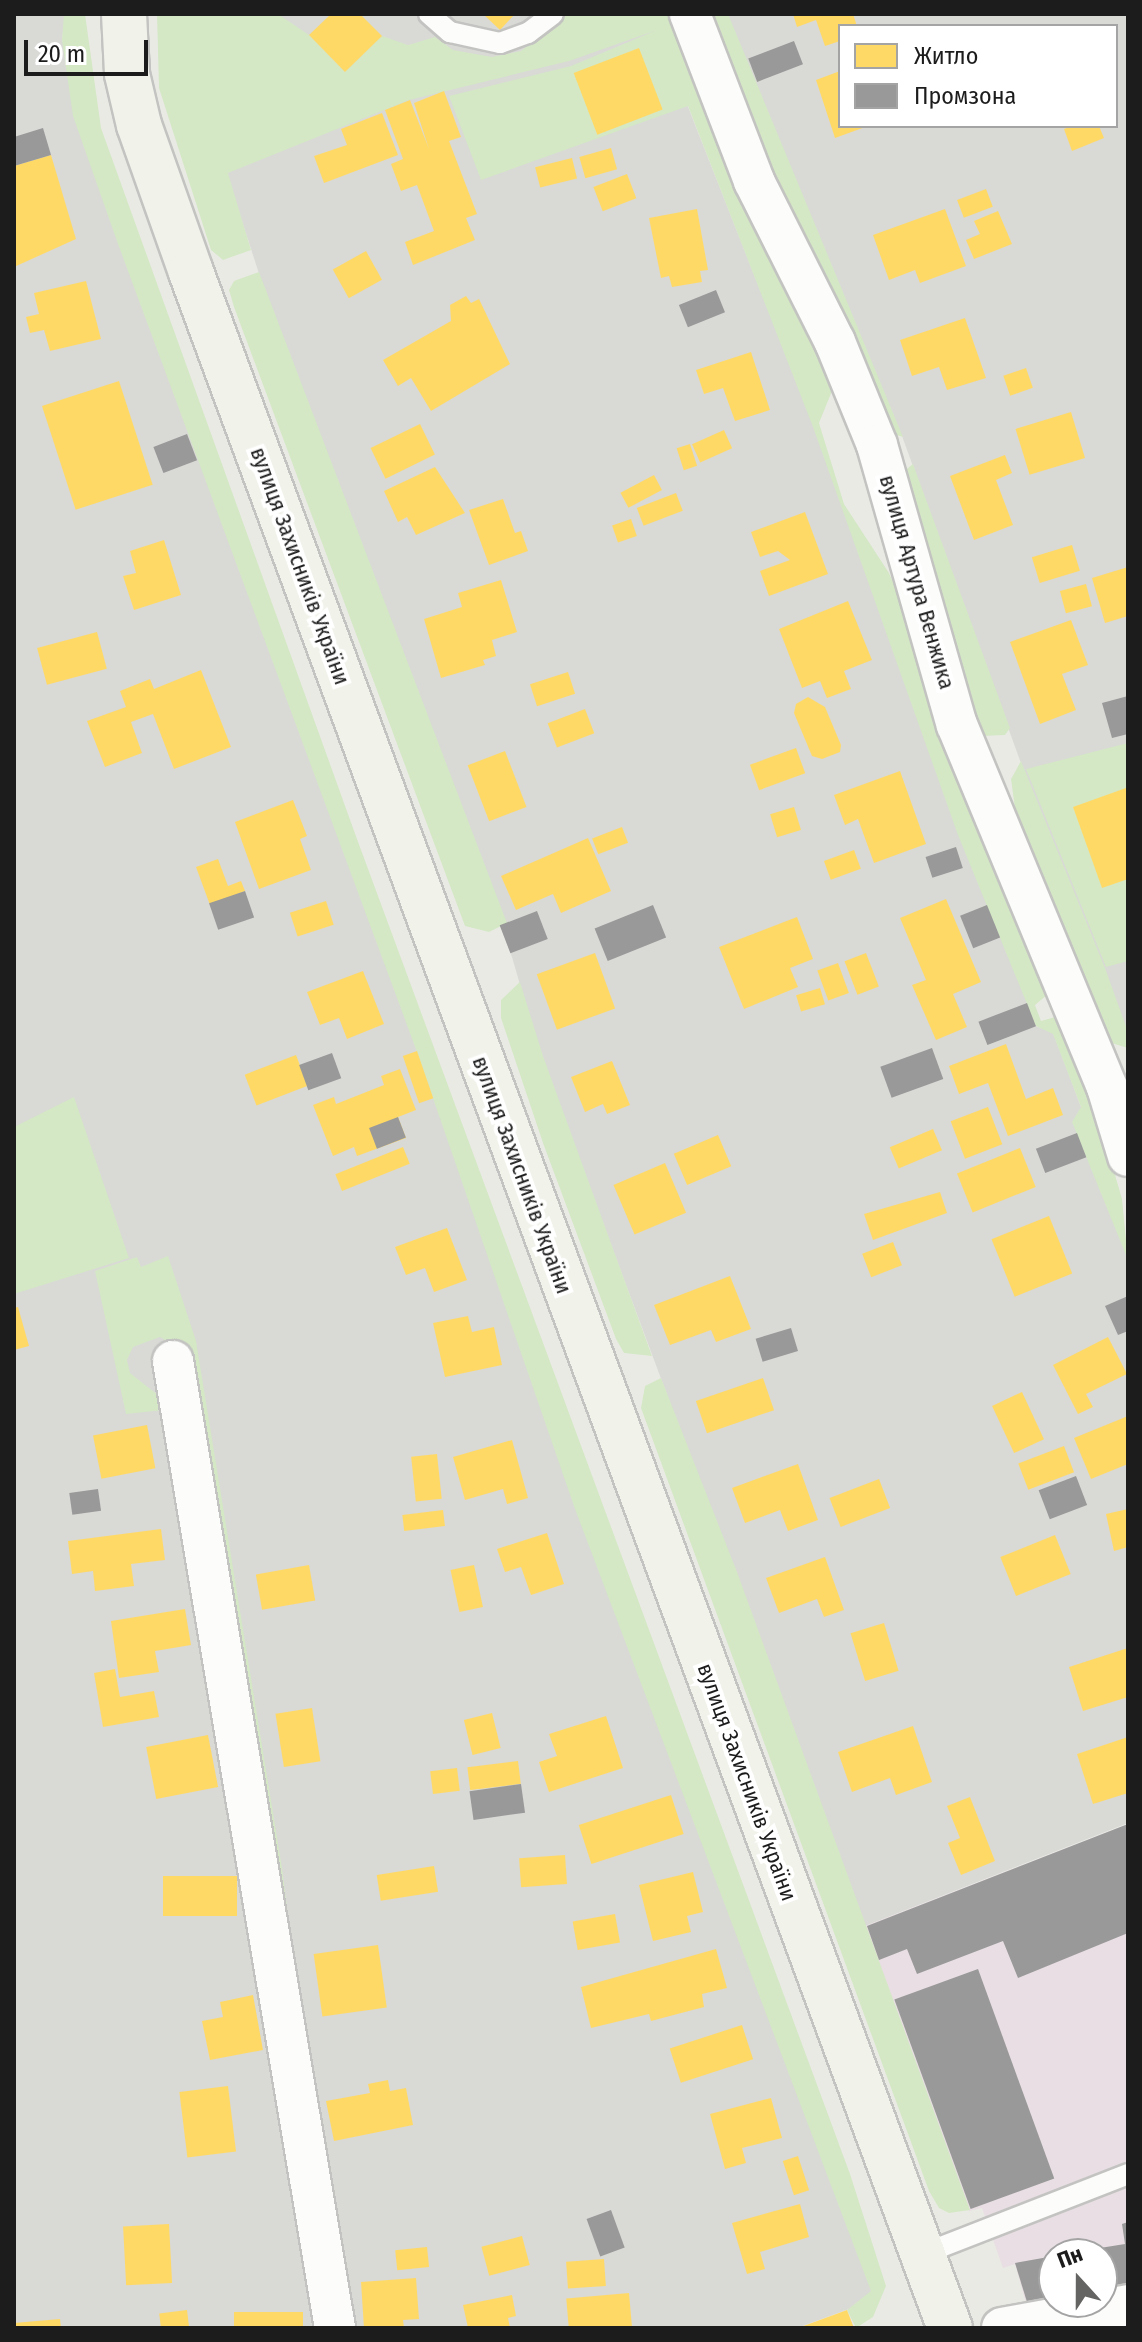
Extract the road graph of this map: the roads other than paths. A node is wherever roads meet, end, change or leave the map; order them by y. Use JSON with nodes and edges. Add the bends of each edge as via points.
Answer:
{"nodes":[{"id":1,"x":124,"y":14,"type":"edge"},
{"id":2,"x":429,"y":14,"type":"edge"},
{"id":3,"x":553,"y":14,"type":"edge"},
{"id":4,"x":690,"y":14,"type":"edge"},
{"id":5,"x":1128,"y":1156,"type":"edge"},
{"id":6,"x":173,"y":1361,"type":"dead end"},
{"id":7,"x":1128,"y":2174,"type":"edge"},
{"id":8,"x":923,"y":2254,"type":"junction"},
{"id":9,"x":1128,"y":2305,"type":"edge"},
{"id":10,"x":335,"y":2328,"type":"edge"},
{"id":11,"x":950,"y":2328,"type":"edge"},
{"id":12,"x":1002,"y":2328,"type":"edge"}],
"edges":[{"from":1,"to":8,"type":"street","name":"вулиця Захисників України","via":[[127,74],[139,125],[191,272]]},
{"from":2,"to":3,"type":"lane","via":[[450,32],[500,43],[528,33]]},
{"from":4,"to":5,"type":"street","name":"вулиця Артура Венжика","via":[[754,181],[835,342],[877,445],[957,725],[1107,1087]]},
{"from":6,"to":10,"type":"street"},
{"from":7,"to":8,"type":"lane"},
{"from":8,"to":11,"type":"street","name":"вулиця Захисників України"},
{"from":9,"to":12,"type":"street"}]}
